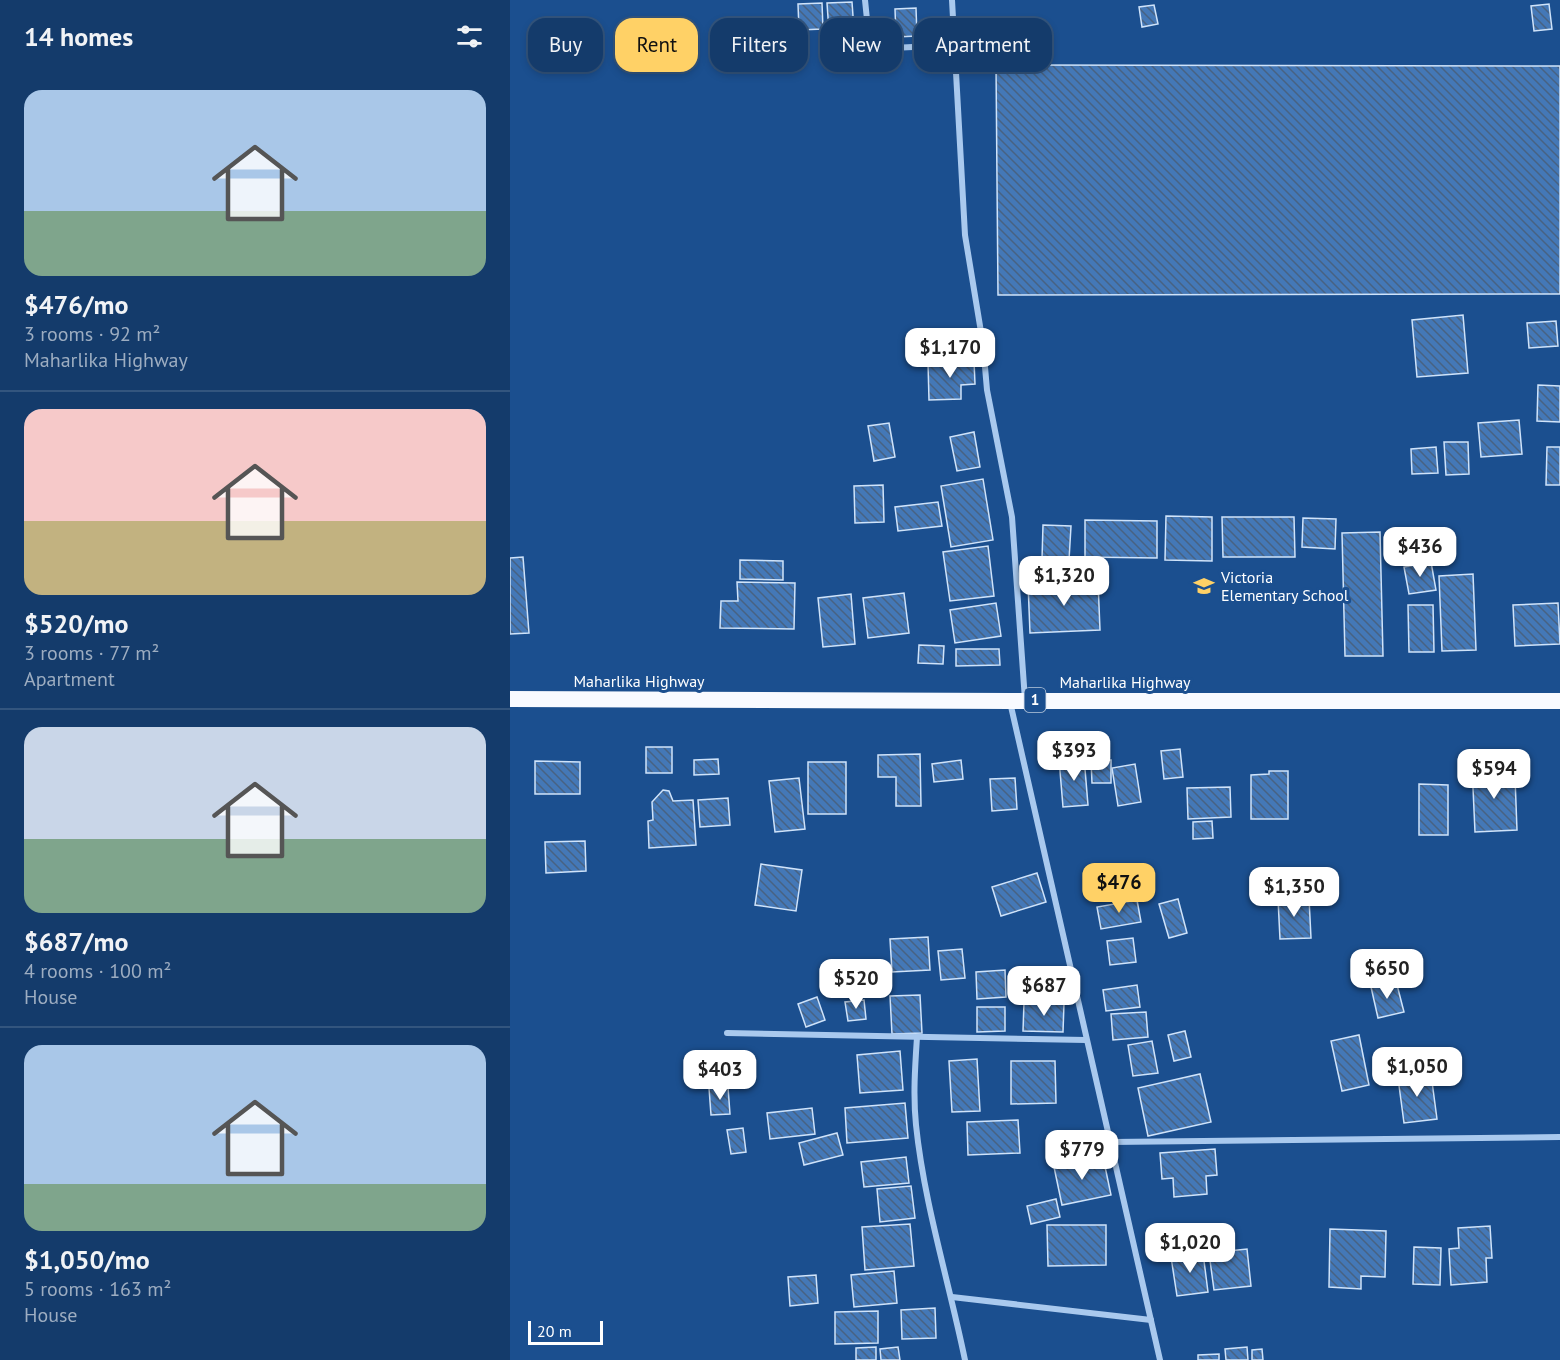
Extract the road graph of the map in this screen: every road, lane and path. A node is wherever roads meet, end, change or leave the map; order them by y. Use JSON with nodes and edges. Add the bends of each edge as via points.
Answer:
{"nodes":[{"id":1,"x":865,"y":0,"type":"edge"},
{"id":2,"x":952,"y":0,"type":"edge"},
{"id":3,"x":867,"y":18,"type":"edge"},
{"id":4,"x":954,"y":18,"type":"edge"},
{"id":5,"x":957,"y":72,"type":"edge"},
{"id":6,"x":510,"y":699,"type":"edge"},
{"id":7,"x":1017,"y":701,"type":"junction"},
{"id":8,"x":1560,"y":701,"type":"edge"},
{"id":9,"x":727,"y":1033,"type":"dead end"},
{"id":10,"x":917,"y":1037,"type":"junction"},
{"id":11,"x":1086,"y":1040,"type":"junction"},
{"id":12,"x":1560,"y":1137,"type":"edge"},
{"id":13,"x":1111,"y":1142,"type":"junction"},
{"id":14,"x":952,"y":1297,"type":"junction"},
{"id":15,"x":1151,"y":1320,"type":"junction"},
{"id":16,"x":964,"y":1360,"type":"edge"},
{"id":17,"x":1160,"y":1360,"type":"edge"}],
"edges":[{"from":1,"to":3,"type":"street"},
{"from":2,"to":4,"type":"street"},
{"from":5,"to":7,"type":"street","via":[[965,235],[987,390],[1012,517]]},
{"from":6,"to":7,"type":"highway","name":"Maharlika Highway","number":"1"},
{"from":7,"to":8,"type":"highway","name":"Maharlika Highway","number":"1"},
{"from":7,"to":11,"type":"street"},
{"from":9,"to":10,"type":"street"},
{"from":10,"to":11,"type":"street"},
{"from":10,"to":14,"type":"street","via":[[914,1088],[919,1152]]},
{"from":11,"to":13,"type":"street"},
{"from":12,"to":13,"type":"street"},
{"from":13,"to":15,"type":"street"},
{"from":14,"to":15,"type":"street"},
{"from":14,"to":16,"type":"street"},
{"from":15,"to":17,"type":"street"}]}
